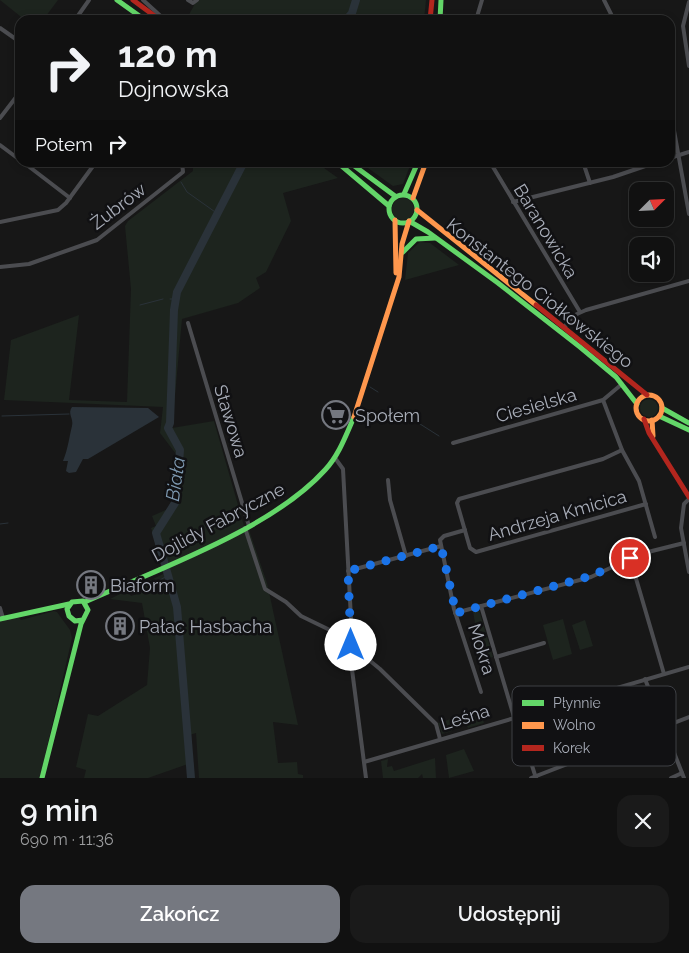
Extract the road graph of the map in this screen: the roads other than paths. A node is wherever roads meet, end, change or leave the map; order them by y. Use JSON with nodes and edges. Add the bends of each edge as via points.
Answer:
{"nodes":[{"id":1,"x":89,"y":0,"type":"edge"},
{"id":2,"x":117,"y":0,"type":"edge"},
{"id":3,"x":133,"y":0,"type":"edge"},
{"id":4,"x":143,"y":0,"type":"edge"},
{"id":5,"x":188,"y":0,"type":"edge"},
{"id":6,"x":197,"y":0,"type":"edge"},
{"id":7,"x":432,"y":0,"type":"edge"},
{"id":8,"x":441,"y":0,"type":"edge"},
{"id":9,"x":482,"y":0,"type":"edge"},
{"id":10,"x":604,"y":0,"type":"edge"},
{"id":11,"x":689,"y":2,"type":"edge"},
{"id":12,"x":78,"y":15,"type":"edge"},
{"id":13,"x":138,"y":15,"type":"edge"},
{"id":14,"x":153,"y":15,"type":"edge"},
{"id":15,"x":160,"y":15,"type":"edge"},
{"id":16,"x":430,"y":15,"type":"edge"},
{"id":17,"x":440,"y":15,"type":"edge"},
{"id":18,"x":478,"y":15,"type":"edge"},
{"id":19,"x":612,"y":15,"type":"edge"},
{"id":20,"x":1,"y":30,"type":"edge"},
{"id":21,"x":15,"y":39,"type":"edge"},
{"id":22,"x":689,"y":66,"type":"edge"},
{"id":23,"x":15,"y":102,"type":"edge"},
{"id":24,"x":0,"y":118,"type":"edge"},
{"id":25,"x":675,"y":132,"type":"edge"},
{"id":26,"x":0,"y":145,"type":"edge"},
{"id":27,"x":689,"y":152,"type":"edge"},
{"id":28,"x":15,"y":156,"type":"edge"},
{"id":29,"x":678,"y":156,"type":"junction"},
{"id":30,"x":675,"y":157,"type":"edge"},
{"id":31,"x":30,"y":167,"type":"edge"},
{"id":32,"x":92,"y":167,"type":"edge"},
{"id":33,"x":183,"y":167,"type":"edge"},
{"id":34,"x":343,"y":167,"type":"edge"},
{"id":35,"x":356,"y":167,"type":"edge"},
{"id":36,"x":416,"y":167,"type":"edge"},
{"id":37,"x":424,"y":167,"type":"edge"},
{"id":38,"x":493,"y":167,"type":"edge"},
{"id":39,"x":585,"y":167,"type":"edge"},
{"id":40,"x":641,"y":167,"type":"edge"},
{"id":41,"x":590,"y":183,"type":"junction"},
{"id":42,"x":404,"y":194,"type":"junction"},
{"id":43,"x":395,"y":196,"type":"junction"},
{"id":44,"x":70,"y":198,"type":"junction"},
{"id":45,"x":413,"y":198,"type":"junction"},
{"id":46,"x":513,"y":202,"type":"junction"},
{"id":47,"x":389,"y":206,"type":"junction"},
{"id":48,"x":417,"y":210,"type":"junction"},
{"id":49,"x":689,"y":214,"type":"edge"},
{"id":50,"x":395,"y":220,"type":"junction"},
{"id":51,"x":409,"y":221,"type":"junction"},
{"id":52,"x":0,"y":222,"type":"edge"},
{"id":53,"x":436,"y":238,"type":"junction"},
{"id":54,"x":402,"y":253,"type":"junction"},
{"id":55,"x":0,"y":267,"type":"edge"},
{"id":56,"x":689,"y":281,"type":"edge"},
{"id":57,"x":396,"y":286,"type":"junction"},
{"id":58,"x":580,"y":312,"type":"junction"},
{"id":59,"x":188,"y":323,"type":"dead end"},
{"id":60,"x":564,"y":327,"type":"junction"},
{"id":61,"x":622,"y":384,"type":"junction"},
{"id":62,"x":647,"y":395,"type":"junction"},
{"id":63,"x":603,"y":400,"type":"junction"},
{"id":64,"x":637,"y":404,"type":"junction"},
{"id":65,"x":662,"y":408,"type":"junction"},
{"id":66,"x":659,"y":416,"type":"junction"},
{"id":67,"x":644,"y":420,"type":"junction"},
{"id":68,"x":652,"y":420,"type":"junction"},
{"id":69,"x":689,"y":423,"type":"edge"},
{"id":70,"x":689,"y":430,"type":"edge"},
{"id":71,"x":653,"y":437,"type":"junction"},
{"id":72,"x":453,"y":443,"type":"dead end"},
{"id":73,"x":622,"y":450,"type":"junction"},
{"id":74,"x":335,"y":458,"type":"junction"},
{"id":75,"x":388,"y":480,"type":"dead end"},
{"id":76,"x":689,"y":498,"type":"edge"},
{"id":77,"x":646,"y":504,"type":"junction"},
{"id":78,"x":247,"y":527,"type":"junction"},
{"id":79,"x":465,"y":530,"type":"junction"},
{"id":80,"x":655,"y":537,"type":"dead end"},
{"id":81,"x":684,"y":543,"type":"junction"},
{"id":82,"x":441,"y":546,"type":"junction"},
{"id":83,"x":406,"y":556,"type":"junction"},
{"id":84,"x":630,"y":558,"type":"junction"},
{"id":85,"x":348,"y":571,"type":"junction"},
{"id":86,"x":689,"y":572,"type":"edge"},
{"id":87,"x":108,"y":594,"type":"junction"},
{"id":88,"x":84,"y":602,"type":"junction"},
{"id":89,"x":69,"y":604,"type":"junction"},
{"id":90,"x":481,"y":606,"type":"junction"},
{"id":91,"x":50,"y":607,"type":"junction"},
{"id":92,"x":0,"y":608,"type":"edge"},
{"id":93,"x":88,"y":610,"type":"junction"},
{"id":94,"x":67,"y":613,"type":"junction"},
{"id":95,"x":456,"y":613,"type":"junction"},
{"id":96,"x":1,"y":618,"type":"edge"},
{"id":97,"x":83,"y":620,"type":"junction"},
{"id":98,"x":75,"y":621,"type":"junction"},
{"id":99,"x":77,"y":640,"type":"junction"},
{"id":100,"x":544,"y":643,"type":"dead end"},
{"id":101,"x":351,"y":645,"type":"junction"},
{"id":102,"x":496,"y":656,"type":"junction"},
{"id":103,"x":689,"y":667,"type":"edge"},
{"id":104,"x":664,"y":674,"type":"junction"},
{"id":105,"x":645,"y":679,"type":"junction"},
{"id":106,"x":620,"y":686,"type":"edge"},
{"id":107,"x":648,"y":686,"type":"edge"},
{"id":108,"x":481,"y":692,"type":"dead end"},
{"id":109,"x":512,"y":707,"type":"edge"},
{"id":110,"x":512,"y":717,"type":"edge"},
{"id":111,"x":689,"y":717,"type":"edge"},
{"id":112,"x":676,"y":722,"type":"edge"},
{"id":113,"x":440,"y":739,"type":"junction"},
{"id":114,"x":676,"y":758,"type":"edge"},
{"id":115,"x":364,"y":762,"type":"junction"},
{"id":116,"x":530,"y":766,"type":"edge"},
{"id":117,"x":565,"y":766,"type":"edge"},
{"id":118,"x":683,"y":776,"type":"edge"},
{"id":119,"x":42,"y":778,"type":"edge"},
{"id":120,"x":366,"y":778,"type":"edge"},
{"id":121,"x":534,"y":778,"type":"edge"},
{"id":122,"x":671,"y":778,"type":"edge"}],
"edges":[{"from":1,"to":12,"type":"street"},
{"from":2,"to":13,"type":"main road"},
{"from":3,"to":14,"type":"main road"},
{"from":4,"to":15,"type":"street"},
{"from":5,"to":6,"type":"street","via":[[193,4]]},
{"from":7,"to":16,"type":"main road"},
{"from":8,"to":17,"type":"main road"},
{"from":9,"to":18,"type":"street"},
{"from":10,"to":19,"type":"street"},
{"from":11,"to":22,"type":"street","via":[[684,26]]},
{"from":20,"to":21,"type":"street"},
{"from":23,"to":24,"type":"street"},
{"from":25,"to":29,"type":"street"},
{"from":26,"to":28,"type":"street"},
{"from":27,"to":29,"type":"street"},
{"from":29,"to":30,"type":"street"},
{"from":29,"to":49,"type":"street"},
{"from":31,"to":44,"type":"street"},
{"from":32,"to":44,"type":"street"},
{"from":33,"to":55,"type":"street","name":"Żubrów","via":[[183,172],[162,191],[98,240],[29,264]]},
{"from":34,"to":47,"type":"main road"},
{"from":35,"to":43,"type":"main road"},
{"from":36,"to":42,"type":"main road"},
{"from":37,"to":45,"type":"main road"},
{"from":38,"to":46,"type":"street","name":"Baranowicka"},
{"from":39,"to":41,"type":"street"},
{"from":40,"to":41,"type":"street"},
{"from":41,"to":46,"type":"street"},
{"from":42,"to":43,"type":"main road"},
{"from":42,"to":45,"type":"main road"},
{"from":43,"to":47,"type":"main road"},
{"from":44,"to":52,"type":"street","via":[[50,213]]},
{"from":45,"to":48,"type":"main road"},
{"from":46,"to":58,"type":"street","name":"Baranowicka"},
{"from":47,"to":50,"type":"main road","via":[[390,216]]},
{"from":48,"to":51,"type":"main road"},
{"from":48,"to":60,"type":"main road","name":"Konstantego Ciołkowskiego"},
{"from":50,"to":51,"type":"main road"},
{"from":50,"to":57,"type":"main road"},
{"from":51,"to":53,"type":"main road","name":"Konstantego Ciołkowskiego"},
{"from":51,"to":54,"type":"main road"},
{"from":53,"to":54,"type":"main road","via":[[415,238]]},
{"from":53,"to":61,"type":"main road","name":"Konstantego Ciołkowskiego","via":[[594,358]]},
{"from":54,"to":57,"type":"main road"},
{"from":56,"to":58,"type":"street"},
{"from":57,"to":74,"type":"main road","name":"Dojlidy Fabryczne","via":[[351,428]]},
{"from":58,"to":60,"type":"street"},
{"from":59,"to":78,"type":"street","name":"Stawowa"},
{"from":60,"to":62,"type":"main road","name":"Konstantego Ciołkowskiego"},
{"from":61,"to":63,"type":"street","name":"Ciesielska"},
{"from":61,"to":64,"type":"main road","name":"Konstantego Ciołkowskiego"},
{"from":62,"to":64,"type":"main road"},
{"from":62,"to":65,"type":"main road","via":[[658,398]]},
{"from":63,"to":72,"type":"street","name":"Ciesielska"},
{"from":63,"to":73,"type":"street"},
{"from":64,"to":67,"type":"main road","via":[[639,415]]},
{"from":65,"to":66,"type":"main road"},
{"from":65,"to":69,"type":"main road"},
{"from":66,"to":68,"type":"main road"},
{"from":66,"to":70,"type":"main road"},
{"from":67,"to":68,"type":"main road"},
{"from":67,"to":71,"type":"main road"},
{"from":68,"to":71,"type":"main road"},
{"from":71,"to":76,"type":"main road"},
{"from":73,"to":77,"type":"street","via":[[639,481]]},
{"from":73,"to":79,"type":"street","via":[[603,459],[459,499],[457,503]]},
{"from":74,"to":78,"type":"main road","name":"Dojlidy Fabryczne","via":[[294,499]]},
{"from":74,"to":85,"type":"street","via":[[343,469]]},
{"from":75,"to":83,"type":"street","via":[[390,500]]},
{"from":76,"to":81,"type":"street","via":[[684,504],[682,519]]},
{"from":77,"to":79,"type":"street","name":"Andrzeja Kmicica","via":[[476,552],[470,548]]},
{"from":77,"to":80,"type":"street"},
{"from":78,"to":87,"type":"main road","name":"Dojlidy Fabryczne"},
{"from":78,"to":101,"type":"street","name":"Stawowa","via":[[265,589],[301,616],[336,633]]},
{"from":79,"to":82,"type":"street","via":[[441,538]]},
{"from":81,"to":84,"type":"street"},
{"from":81,"to":86,"type":"street"},
{"from":82,"to":83,"type":"street"},
{"from":82,"to":95,"type":"street","name":"Mokra"},
{"from":83,"to":85,"type":"street"},
{"from":84,"to":90,"type":"street","via":[[591,576]]},
{"from":84,"to":104,"type":"street"},
{"from":85,"to":101,"type":"street"},
{"from":87,"to":88,"type":"main road","name":"Dojlidy Fabryczne"},
{"from":87,"to":93,"type":"main road","name":"Dojlidy Fabryczne"},
{"from":88,"to":89,"type":"main road","via":[[76,600]]},
{"from":88,"to":93,"type":"main road"},
{"from":89,"to":91,"type":"main road"},
{"from":89,"to":94,"type":"main road"},
{"from":90,"to":95,"type":"street"},
{"from":90,"to":102,"type":"street"},
{"from":91,"to":94,"type":"main road"},
{"from":91,"to":96,"type":"main road"},
{"from":92,"to":96,"type":"street"},
{"from":93,"to":97,"type":"main road"},
{"from":94,"to":98,"type":"main road"},
{"from":95,"to":108,"type":"street","name":"Mokra"},
{"from":97,"to":98,"type":"main road"},
{"from":97,"to":99,"type":"main road"},
{"from":98,"to":99,"type":"main road"},
{"from":99,"to":119,"type":"main road"},
{"from":100,"to":102,"type":"street"},
{"from":101,"to":113,"type":"street","name":"Stawowa","via":[[436,724]]},
{"from":101,"to":115,"type":"street"},
{"from":102,"to":109,"type":"street"},
{"from":103,"to":104,"type":"street","name":"Leśna"},
{"from":104,"to":105,"type":"street","name":"Leśna"},
{"from":105,"to":106,"type":"street","name":"Leśna"},
{"from":105,"to":107,"type":"street"},
{"from":110,"to":113,"type":"street","name":"Leśna"},
{"from":111,"to":112,"type":"street"},
{"from":113,"to":115,"type":"street","name":"Leśna"},
{"from":114,"to":118,"type":"street"},
{"from":115,"to":120,"type":"street"},
{"from":116,"to":121,"type":"street"},
{"from":117,"to":121,"type":"street"},
{"from":118,"to":122,"type":"street"}]}
